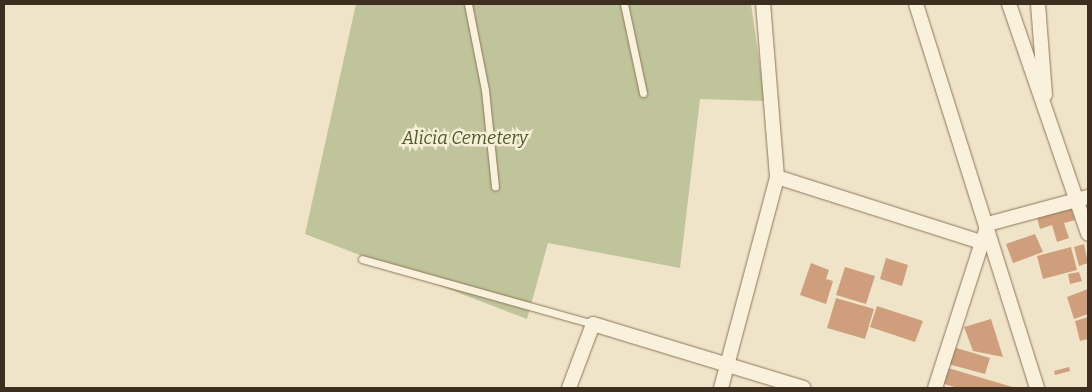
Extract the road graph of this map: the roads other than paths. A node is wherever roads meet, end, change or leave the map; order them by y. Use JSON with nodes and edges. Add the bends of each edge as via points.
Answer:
{"nodes":[{"id":1,"x":468,"y":4,"type":"edge"},
{"id":2,"x":624,"y":4,"type":"edge"},
{"id":3,"x":763,"y":4,"type":"edge"},
{"id":4,"x":916,"y":4,"type":"edge"},
{"id":5,"x":1008,"y":4,"type":"edge"},
{"id":6,"x":1038,"y":4,"type":"edge"},
{"id":7,"x":643,"y":93,"type":"dead end"},
{"id":8,"x":1046,"y":114,"type":"junction"},
{"id":9,"x":777,"y":177,"type":"junction"},
{"id":10,"x":495,"y":186,"type":"dead end"},
{"id":11,"x":1082,"y":198,"type":"edge"},
{"id":12,"x":988,"y":224,"type":"junction"},
{"id":13,"x":1088,"y":234,"type":"edge"},
{"id":14,"x":981,"y":242,"type":"junction"},
{"id":15,"x":362,"y":259,"type":"dead end"},
{"id":16,"x":593,"y":324,"type":"junction"},
{"id":17,"x":729,"y":363,"type":"junction"},
{"id":18,"x":569,"y":388,"type":"edge"},
{"id":19,"x":721,"y":388,"type":"edge"},
{"id":20,"x":802,"y":388,"type":"edge"},
{"id":21,"x":935,"y":388,"type":"edge"},
{"id":22,"x":1037,"y":388,"type":"edge"}],
"edges":[{"from":1,"to":10,"type":"lane","via":[[485,90]]},
{"from":2,"to":7,"type":"lane"},
{"from":3,"to":9,"type":"street"},
{"from":4,"to":12,"type":"street"},
{"from":5,"to":8,"type":"street"},
{"from":6,"to":8,"type":"street"},
{"from":8,"to":11,"type":"street"},
{"from":9,"to":14,"type":"street"},
{"from":9,"to":17,"type":"street"},
{"from":11,"to":12,"type":"street"},
{"from":11,"to":13,"type":"street"},
{"from":12,"to":14,"type":"street"},
{"from":12,"to":22,"type":"street"},
{"from":14,"to":21,"type":"street"},
{"from":15,"to":16,"type":"lane"},
{"from":16,"to":17,"type":"street"},
{"from":16,"to":18,"type":"street"},
{"from":17,"to":19,"type":"street"},
{"from":17,"to":20,"type":"street"}]}
